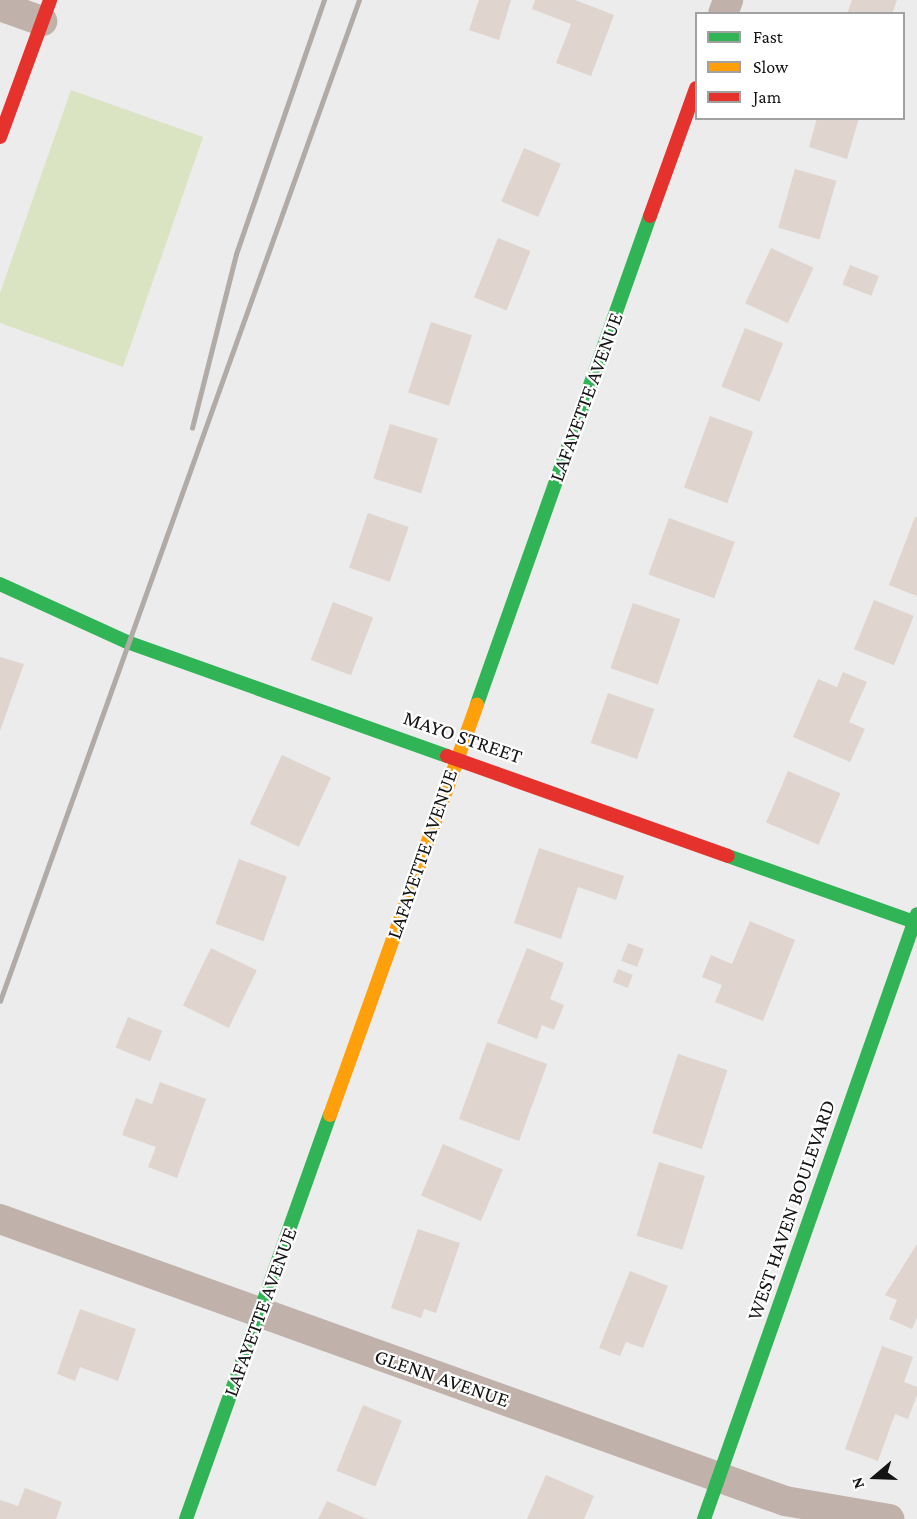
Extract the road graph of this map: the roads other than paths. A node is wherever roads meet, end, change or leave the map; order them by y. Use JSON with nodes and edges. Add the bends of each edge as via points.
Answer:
{"nodes":[{"id":1,"x":0,"y":6,"type":"edge"},
{"id":2,"x":46,"y":11,"type":"edge"},
{"id":3,"x":695,"y":91,"type":"edge"},
{"id":4,"x":0,"y":137,"type":"edge"},
{"id":5,"x":0,"y":585,"type":"edge"},
{"id":6,"x":456,"y":756,"type":"junction"},
{"id":7,"x":916,"y":919,"type":"edge"},
{"id":8,"x":0,"y":1219,"type":"edge"},
{"id":9,"x":260,"y":1314,"type":"junction"},
{"id":10,"x":719,"y":1476,"type":"junction"},
{"id":11,"x":186,"y":1519,"type":"edge"},
{"id":12,"x":704,"y":1519,"type":"edge"},
{"id":13,"x":889,"y":1519,"type":"edge"}],
"edges":[{"from":1,"to":2,"type":"street"},
{"from":2,"to":4,"type":"street"},
{"from":3,"to":6,"type":"street","name":"LAFAYETTE AVENUE"},
{"from":5,"to":6,"type":"street","name":"MAYO STREET","via":[[127,642]]},
{"from":6,"to":7,"type":"street","name":"MAYO STREET"},
{"from":6,"to":9,"type":"street","name":"LAFAYETTE AVENUE"},
{"from":7,"to":10,"type":"street","name":"WEST HAVEN BOULEVARD"},
{"from":8,"to":9,"type":"street","name":"GLENN AVENUE"},
{"from":9,"to":10,"type":"street","name":"GLENN AVENUE"},
{"from":9,"to":11,"type":"street","name":"LAFAYETTE AVENUE"},
{"from":10,"to":12,"type":"street","name":"WEST HAVEN BOULEVARD"},
{"from":10,"to":13,"type":"street","name":"GLENN AVENUE","via":[[785,1501]]}]}
